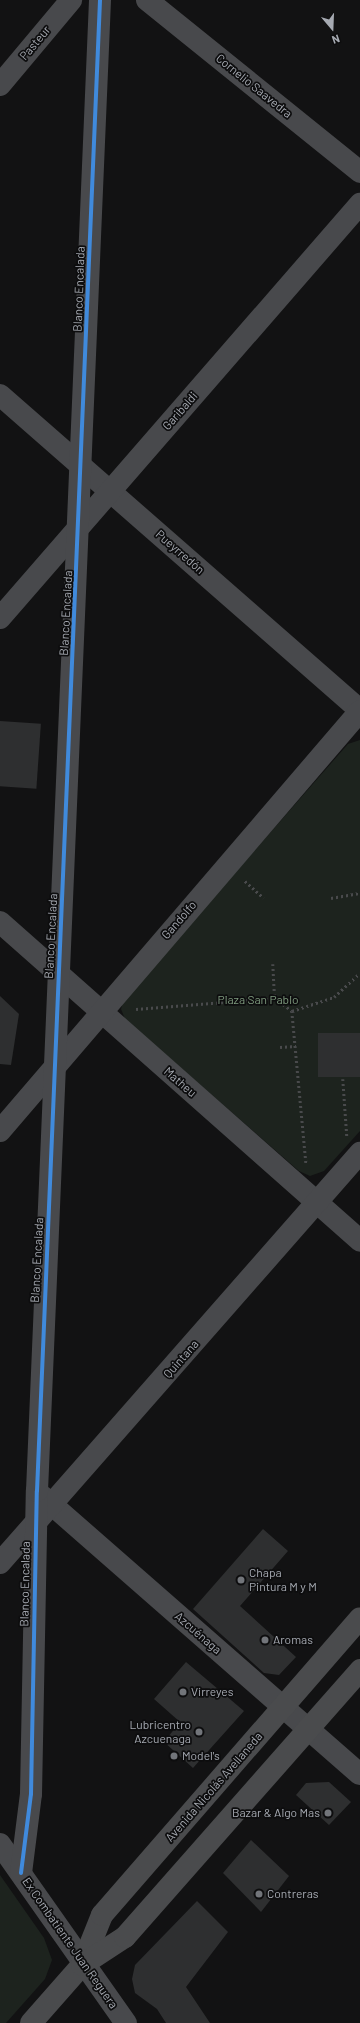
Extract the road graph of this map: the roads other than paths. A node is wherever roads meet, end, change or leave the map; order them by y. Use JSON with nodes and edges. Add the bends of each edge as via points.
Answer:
{"nodes":[{"id":1,"x":71,"y":0,"type":"edge"},
{"id":2,"x":100,"y":0,"type":"edge"},
{"id":3,"x":147,"y":0,"type":"edge"},
{"id":4,"x":0,"y":85,"type":"edge"},
{"id":5,"x":360,"y":172,"type":"edge"},
{"id":6,"x":360,"y":204,"type":"edge"},
{"id":7,"x":0,"y":395,"type":"edge"},
{"id":8,"x":82,"y":467,"type":"junction"},
{"id":9,"x":110,"y":491,"type":"junction"},
{"id":10,"x":79,"y":527,"type":"junction"},
{"id":11,"x":0,"y":618,"type":"edge"},
{"id":12,"x":360,"y":711,"type":"edge"},
{"id":13,"x":0,"y":922,"type":"edge"},
{"id":14,"x":60,"y":973,"type":"junction"},
{"id":15,"x":100,"y":1012,"type":"junction"},
{"id":16,"x":55,"y":1068,"type":"junction"},
{"id":17,"x":0,"y":1131,"type":"edge"},
{"id":18,"x":354,"y":1160,"type":"edge"},
{"id":19,"x":313,"y":1199,"type":"junction"},
{"id":20,"x":360,"y":1242,"type":"edge"},
{"id":21,"x":45,"y":1498,"type":"junction"},
{"id":22,"x":35,"y":1523,"type":"junction"},
{"id":23,"x":0,"y":1562,"type":"edge"},
{"id":24,"x":360,"y":1618,"type":"edge"},
{"id":25,"x":360,"y":1670,"type":"edge"},
{"id":26,"x":283,"y":1708,"type":"junction"},
{"id":27,"x":308,"y":1730,"type":"junction"},
{"id":28,"x":360,"y":1774,"type":"edge"},
{"id":29,"x":0,"y":1844,"type":"edge"},
{"id":30,"x":21,"y":1873,"type":"junction"},
{"id":31,"x":82,"y":1965,"type":"junction"},
{"id":32,"x":31,"y":2023,"type":"edge"},
{"id":33,"x":126,"y":2023,"type":"edge"}],
"edges":[{"from":1,"to":4,"type":"street","name":"Pasteur"},
{"from":2,"to":8,"type":"street","name":"Blanco Encalada"},
{"from":3,"to":5,"type":"street","name":"Cornelio Saavedra"},
{"from":6,"to":9,"type":"street","name":"Garibaldi"},
{"from":7,"to":8,"type":"street","name":"Pueyrredón"},
{"from":8,"to":9,"type":"street","name":"Pueyrredón"},
{"from":8,"to":10,"type":"street","name":"Blanco Encalada"},
{"from":9,"to":10,"type":"street","name":"Garibaldi"},
{"from":9,"to":12,"type":"street","name":"Pueyrredón"},
{"from":10,"to":11,"type":"street","name":"Garibaldi"},
{"from":10,"to":14,"type":"street","name":"Blanco Encalada"},
{"from":12,"to":15,"type":"street","name":"Gandolfo"},
{"from":13,"to":14,"type":"street","name":"Matheu"},
{"from":14,"to":15,"type":"street","name":"Matheu"},
{"from":14,"to":16,"type":"street","name":"Blanco Encalada"},
{"from":15,"to":16,"type":"street","name":"Gandolfo"},
{"from":15,"to":19,"type":"street","name":"Matheu"},
{"from":16,"to":17,"type":"street","name":"Gandolfo"},
{"from":16,"to":21,"type":"street","name":"Blanco Encalada"},
{"from":18,"to":19,"type":"street","name":"Quintana"},
{"from":19,"to":20,"type":"street","name":"Matheu"},
{"from":19,"to":21,"type":"street","name":"Quintana"},
{"from":21,"to":22,"type":"street","name":"Quintana"},
{"from":21,"to":26,"type":"street","name":"Azcuénaga"},
{"from":22,"to":23,"type":"street","name":"Quintana"},
{"from":22,"to":30,"type":"street","name":"Blanco Encalada","via":[[31,1794]]},
{"from":24,"to":26,"type":"main road","name":"Avenida Nicolás Avellaneda"},
{"from":25,"to":27,"type":"main road","name":"Avenida Nicolás Avellaneda"},
{"from":26,"to":27,"type":"street","name":"Azcuénaga"},
{"from":26,"to":31,"type":"main road","name":"Avenida Nicolás Avellaneda","via":[[102,1915]]},
{"from":27,"to":28,"type":"street","name":"Azcuénaga"},
{"from":27,"to":31,"type":"main road","name":"Avenida Nicolás Avellaneda","via":[[125,1937]]},
{"from":29,"to":30,"type":"street","name":"Ex Combatiente Juan Reguera"},
{"from":30,"to":31,"type":"street","name":"Ex Combatiente Juan Reguera"},
{"from":31,"to":32,"type":"main road","name":"Avenida Nicolás Avellaneda"},
{"from":31,"to":33,"type":"street","name":"Ex Combatiente Juan Reguera"}]}
